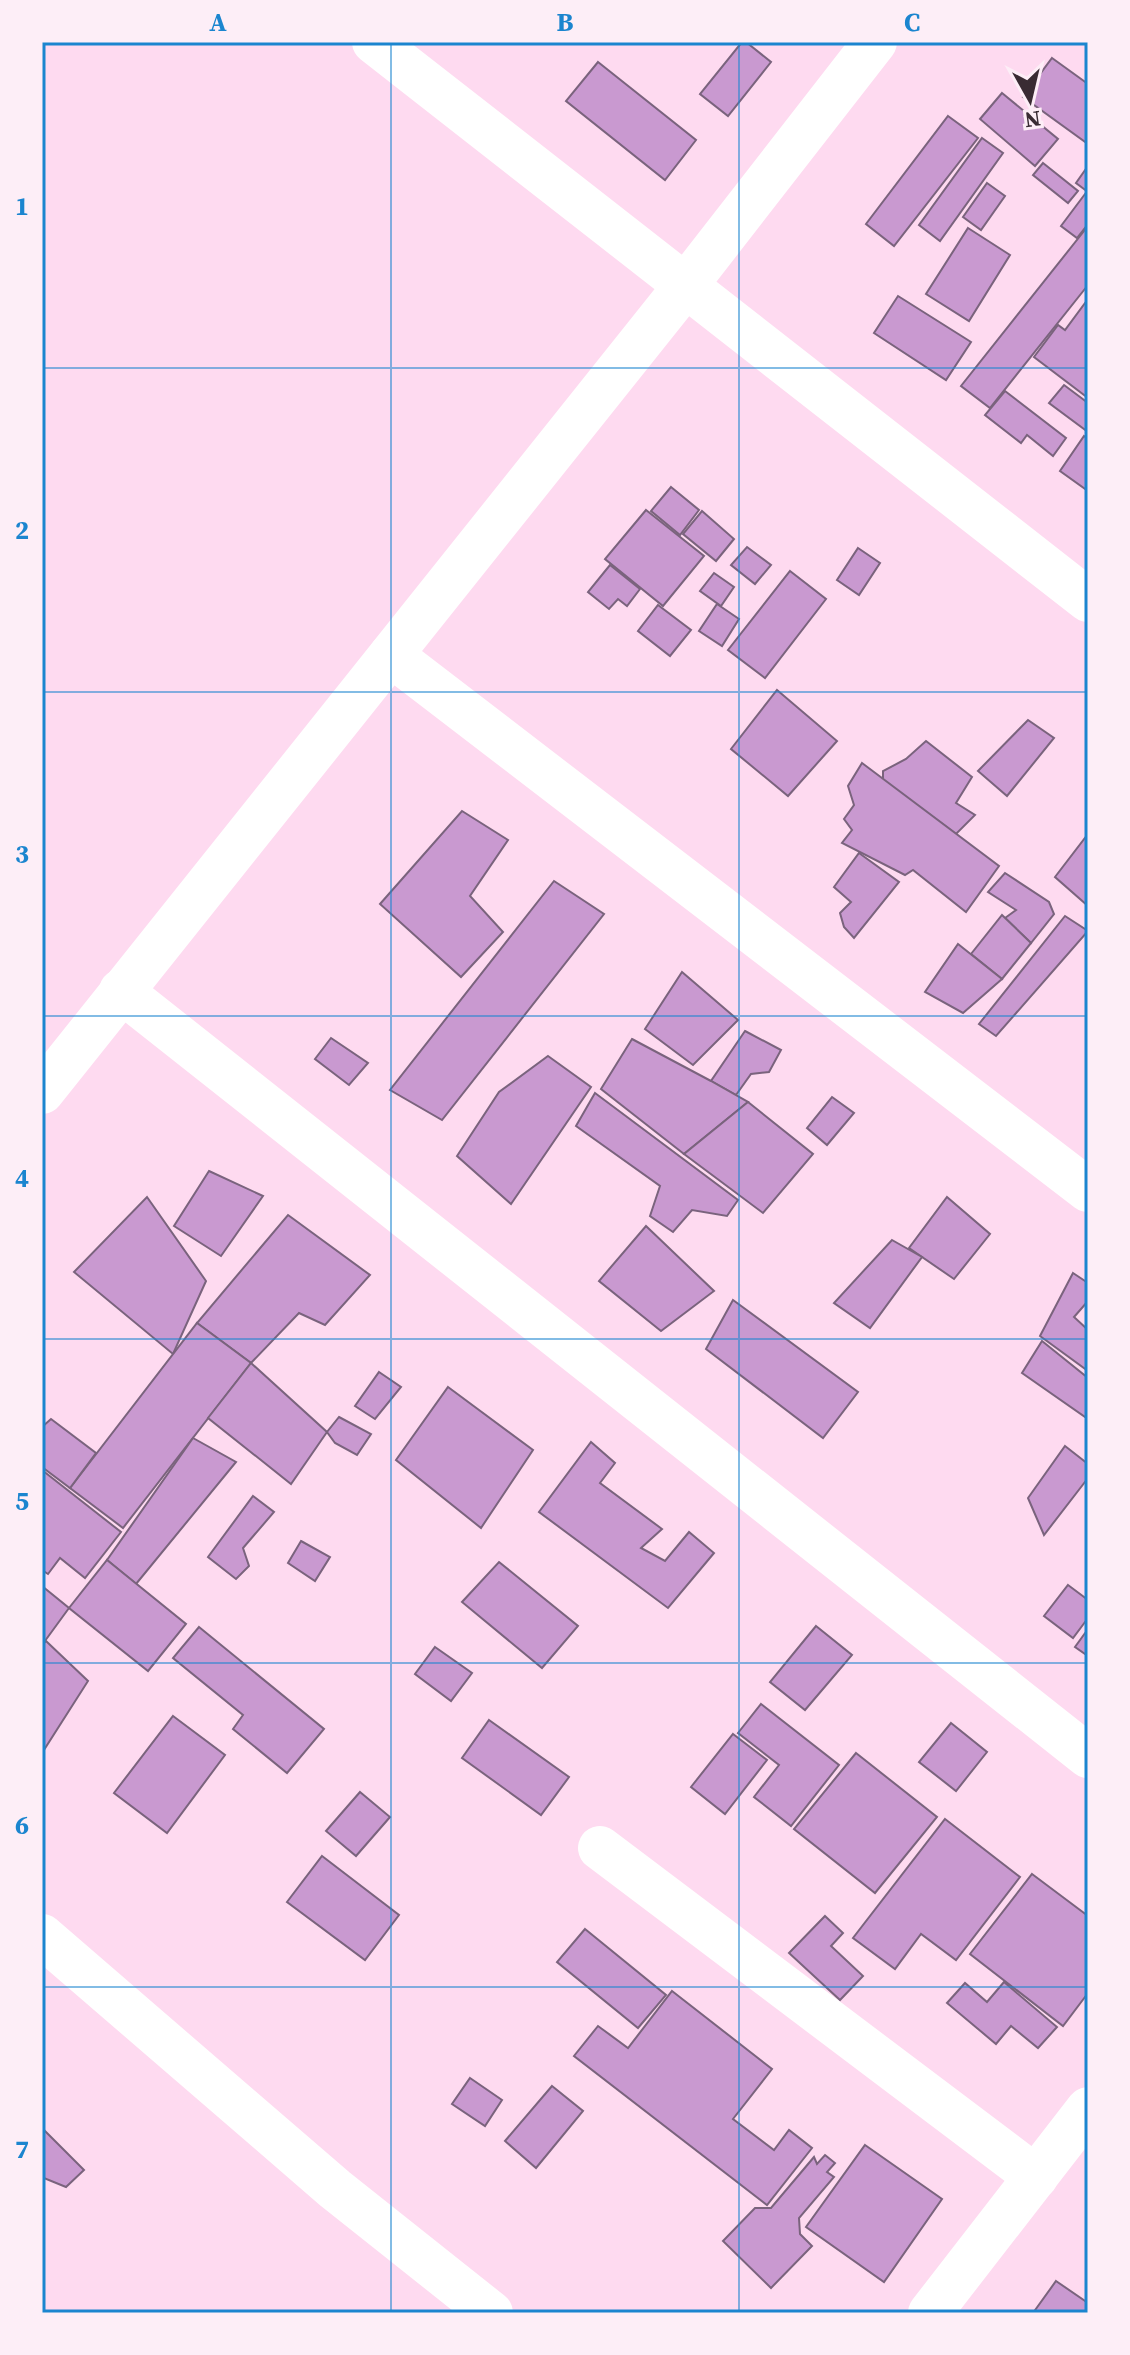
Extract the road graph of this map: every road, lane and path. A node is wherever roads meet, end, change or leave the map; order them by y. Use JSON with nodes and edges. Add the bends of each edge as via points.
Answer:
{"nodes":[{"id":1,"x":374,"y":42,"type":"edge"},
{"id":2,"x":875,"y":42,"type":"edge"},
{"id":3,"x":686,"y":285,"type":"junction"},
{"id":4,"x":1088,"y":600,"type":"edge"},
{"id":5,"x":391,"y":655,"type":"junction"},
{"id":6,"x":121,"y":991,"type":"junction"},
{"id":7,"x":42,"y":1092,"type":"edge"},
{"id":8,"x":1088,"y":1190,"type":"edge"},
{"id":9,"x":1088,"y":1756,"type":"edge"},
{"id":10,"x":600,"y":1848,"type":"dead end"},
{"id":11,"x":42,"y":1936,"type":"edge"},
{"id":12,"x":1088,"y":2109,"type":"edge"},
{"id":13,"x":1036,"y":2177,"type":"junction"},
{"id":14,"x":491,"y":2313,"type":"edge"},
{"id":15,"x":930,"y":2313,"type":"edge"}],
"edges":[{"from":1,"to":3,"type":"street"},
{"from":2,"to":3,"type":"street"},
{"from":3,"to":4,"type":"street"},
{"from":3,"to":5,"type":"street"},
{"from":5,"to":6,"type":"street"},
{"from":5,"to":8,"type":"street"},
{"from":6,"to":7,"type":"street"},
{"from":6,"to":9,"type":"street"},
{"from":10,"to":13,"type":"street"},
{"from":11,"to":14,"type":"street","via":[[335,2189]]},
{"from":12,"to":13,"type":"street"},
{"from":13,"to":15,"type":"street"}]}
